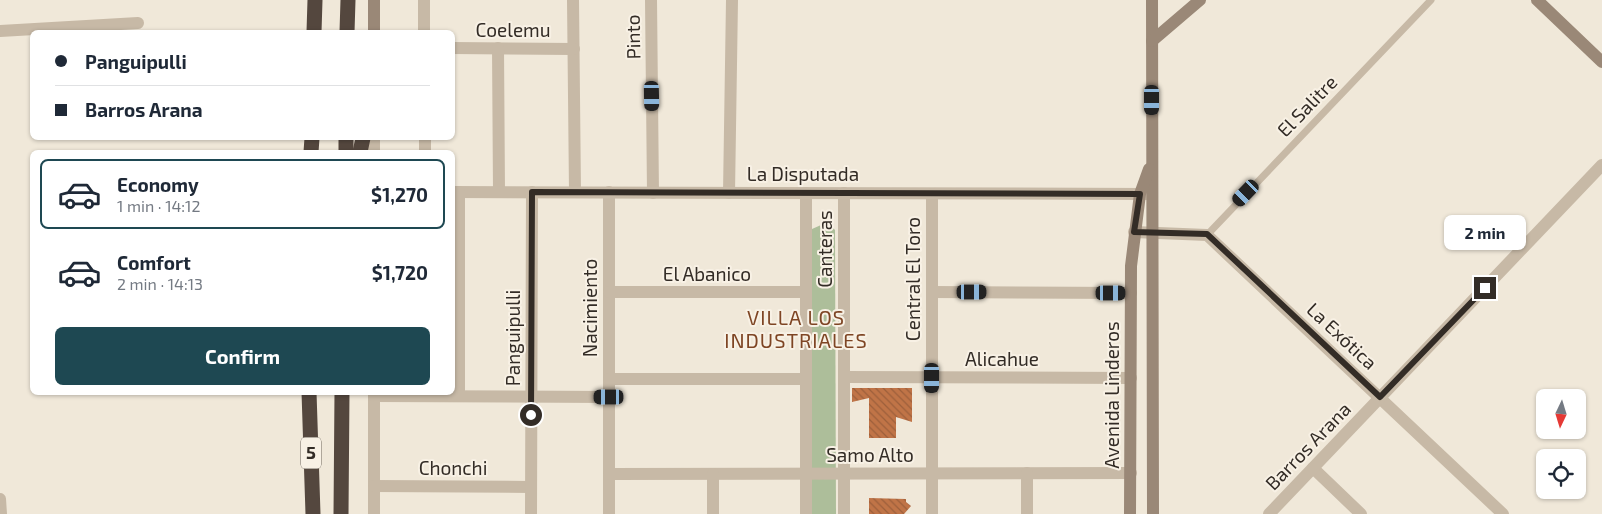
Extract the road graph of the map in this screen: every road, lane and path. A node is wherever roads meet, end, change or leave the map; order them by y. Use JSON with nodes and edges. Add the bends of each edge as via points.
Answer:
{"nodes":[{"id":1,"x":315,"y":0,"type":"edge"},
{"id":2,"x":348,"y":0,"type":"edge"},
{"id":3,"x":374,"y":0,"type":"edge"},
{"id":4,"x":424,"y":0,"type":"edge"},
{"id":5,"x":573,"y":0,"type":"edge"},
{"id":6,"x":651,"y":0,"type":"edge"},
{"id":7,"x":732,"y":0,"type":"edge"},
{"id":8,"x":1152,"y":0,"type":"edge"},
{"id":9,"x":1200,"y":0,"type":"edge"},
{"id":10,"x":1431,"y":0,"type":"edge"},
{"id":11,"x":1537,"y":0,"type":"edge"},
{"id":12,"x":138,"y":22,"type":"dead end"},
{"id":13,"x":314,"y":30,"type":"edge"},
{"id":14,"x":347,"y":30,"type":"edge"},
{"id":15,"x":374,"y":30,"type":"edge"},
{"id":16,"x":424,"y":30,"type":"edge"},
{"id":17,"x":0,"y":31,"type":"edge"},
{"id":18,"x":1152,"y":41,"type":"junction"},
{"id":19,"x":455,"y":48,"type":"edge"},
{"id":20,"x":498,"y":48,"type":"junction"},
{"id":21,"x":574,"y":49,"type":"junction"},
{"id":22,"x":1602,"y":62,"type":"edge"},
{"id":23,"x":1602,"y":165,"type":"edge"},
{"id":24,"x":456,"y":192,"type":"edge"},
{"id":25,"x":499,"y":192,"type":"junction"},
{"id":26,"x":532,"y":192,"type":"junction"},
{"id":27,"x":574,"y":192,"type":"junction"},
{"id":28,"x":608,"y":192,"type":"junction"},
{"id":29,"x":653,"y":193,"type":"junction"},
{"id":30,"x":729,"y":193,"type":"junction"},
{"id":31,"x":806,"y":193,"type":"junction"},
{"id":32,"x":844,"y":193,"type":"junction"},
{"id":33,"x":932,"y":194,"type":"junction"},
{"id":34,"x":1146,"y":194,"type":"junction"},
{"id":35,"x":1134,"y":232,"type":"junction"},
{"id":36,"x":1152,"y":232,"type":"junction"},
{"id":37,"x":1207,"y":234,"type":"junction"},
{"id":38,"x":609,"y":292,"type":"junction"},
{"id":39,"x":806,"y":292,"type":"junction"},
{"id":40,"x":932,"y":292,"type":"junction"},
{"id":41,"x":1131,"y":293,"type":"junction"},
{"id":42,"x":844,"y":377,"type":"junction"},
{"id":43,"x":932,"y":378,"type":"junction"},
{"id":44,"x":1131,"y":378,"type":"junction"},
{"id":45,"x":609,"y":379,"type":"junction"},
{"id":46,"x":806,"y":379,"type":"junction"},
{"id":47,"x":309,"y":395,"type":"edge"},
{"id":48,"x":342,"y":395,"type":"edge"},
{"id":49,"x":374,"y":395,"type":"edge"},
{"id":50,"x":417,"y":395,"type":"edge"},
{"id":51,"x":460,"y":396,"type":"junction"},
{"id":52,"x":531,"y":396,"type":"junction"},
{"id":53,"x":609,"y":397,"type":"junction"},
{"id":54,"x":1380,"y":397,"type":"junction"},
{"id":55,"x":1313,"y":468,"type":"junction"},
{"id":56,"x":1027,"y":473,"type":"junction"},
{"id":57,"x":609,"y":474,"type":"junction"},
{"id":58,"x":713,"y":474,"type":"junction"},
{"id":59,"x":806,"y":474,"type":"junction"},
{"id":60,"x":844,"y":474,"type":"junction"},
{"id":61,"x":932,"y":474,"type":"junction"},
{"id":62,"x":1130,"y":474,"type":"junction"},
{"id":63,"x":374,"y":486,"type":"junction"},
{"id":64,"x":531,"y":487,"type":"junction"},
{"id":65,"x":0,"y":499,"type":"edge"},
{"id":66,"x":2,"y":514,"type":"edge"},
{"id":67,"x":313,"y":514,"type":"edge"},
{"id":68,"x":342,"y":514,"type":"edge"},
{"id":69,"x":374,"y":514,"type":"edge"},
{"id":70,"x":531,"y":514,"type":"edge"},
{"id":71,"x":609,"y":514,"type":"edge"},
{"id":72,"x":713,"y":514,"type":"edge"},
{"id":73,"x":806,"y":514,"type":"edge"},
{"id":74,"x":844,"y":514,"type":"edge"},
{"id":75,"x":932,"y":514,"type":"edge"},
{"id":76,"x":1027,"y":514,"type":"edge"},
{"id":77,"x":1130,"y":514,"type":"edge"},
{"id":78,"x":1153,"y":514,"type":"edge"},
{"id":79,"x":1269,"y":514,"type":"edge"},
{"id":80,"x":1361,"y":514,"type":"edge"},
{"id":81,"x":1504,"y":514,"type":"edge"}],
"edges":[{"from":1,"to":13,"type":"highway"},
{"from":2,"to":14,"type":"highway"},
{"from":3,"to":15,"type":"street"},
{"from":4,"to":16,"type":"street"},
{"from":5,"to":21,"type":"street"},
{"from":6,"to":29,"type":"street","name":"Pinto"},
{"from":7,"to":30,"type":"street"},
{"from":8,"to":18,"type":"street","name":"Avenida Linderos"},
{"from":9,"to":18,"type":"street"},
{"from":10,"to":37,"type":"lane","name":"El Salitre"},
{"from":11,"to":22,"type":"street"},
{"from":12,"to":17,"type":"street"},
{"from":18,"to":34,"type":"street","name":"Avenida Linderos","via":[[1152,160]]},
{"from":19,"to":20,"type":"street","name":"Coelemu"},
{"from":20,"to":21,"type":"street","name":"Coelemu"},
{"from":20,"to":25,"type":"street"},
{"from":21,"to":27,"type":"street"},
{"from":23,"to":54,"type":"street","name":"Barros Arana"},
{"from":24,"to":25,"type":"street","name":"La Disputada"},
{"from":24,"to":51,"type":"street"},
{"from":25,"to":26,"type":"street","name":"La Disputada"},
{"from":26,"to":27,"type":"street","name":"La Disputada"},
{"from":26,"to":52,"type":"street","name":"Panguipulli"},
{"from":27,"to":28,"type":"street","name":"La Disputada"},
{"from":28,"to":29,"type":"street","name":"La Disputada"},
{"from":28,"to":38,"type":"street","name":"Nacimiento"},
{"from":29,"to":30,"type":"street","name":"La Disputada"},
{"from":30,"to":31,"type":"street","name":"La Disputada"},
{"from":31,"to":32,"type":"street","name":"La Disputada"},
{"from":31,"to":39,"type":"street","name":"Canteras"},
{"from":32,"to":33,"type":"street","name":"La Disputada"},
{"from":32,"to":42,"type":"street","name":"Canteras"},
{"from":33,"to":34,"type":"street","name":"La Disputada"},
{"from":33,"to":40,"type":"street","name":"Central El Toro"},
{"from":34,"to":35,"type":"street","name":"Avenida Linderos"},
{"from":34,"to":36,"type":"street","name":"Avenida Linderos"},
{"from":35,"to":36,"type":"street"},
{"from":35,"to":41,"type":"street","name":"Avenida Linderos"},
{"from":36,"to":37,"type":"street"},
{"from":36,"to":78,"type":"street","name":"Avenida Linderos"},
{"from":37,"to":54,"type":"street","name":"La Exótica"},
{"from":38,"to":39,"type":"street","name":"El Abanico"},
{"from":38,"to":45,"type":"street","name":"Nacimiento"},
{"from":39,"to":46,"type":"street","name":"Canteras"},
{"from":40,"to":41,"type":"street"},
{"from":40,"to":43,"type":"street","name":"Central El Toro"},
{"from":41,"to":44,"type":"street","name":"Avenida Linderos"},
{"from":42,"to":43,"type":"street","name":"Alicahue"},
{"from":42,"to":60,"type":"street","name":"Canteras"},
{"from":43,"to":44,"type":"street","name":"Alicahue"},
{"from":43,"to":61,"type":"street","name":"Central El Toro"},
{"from":44,"to":62,"type":"street","name":"Avenida Linderos"},
{"from":45,"to":46,"type":"street"},
{"from":45,"to":53,"type":"street","name":"Nacimiento"},
{"from":46,"to":59,"type":"street","name":"Canteras"},
{"from":47,"to":67,"type":"highway","number":"5"},
{"from":48,"to":68,"type":"highway","number":"5"},
{"from":49,"to":63,"type":"street"},
{"from":50,"to":51,"type":"street"},
{"from":51,"to":52,"type":"street"},
{"from":52,"to":53,"type":"street"},
{"from":52,"to":64,"type":"street","name":"Panguipulli"},
{"from":53,"to":57,"type":"street","name":"Nacimiento"},
{"from":54,"to":55,"type":"street","name":"Barros Arana"},
{"from":54,"to":81,"type":"street","name":"La Exótica"},
{"from":55,"to":79,"type":"street","name":"Barros Arana"},
{"from":55,"to":80,"type":"street"},
{"from":56,"to":61,"type":"street","name":"Samo Alto"},
{"from":56,"to":62,"type":"street","name":"Samo Alto"},
{"from":56,"to":76,"type":"street"},
{"from":57,"to":58,"type":"street","name":"Samo Alto"},
{"from":57,"to":71,"type":"street","name":"Nacimiento"},
{"from":58,"to":59,"type":"street","name":"Samo Alto"},
{"from":58,"to":72,"type":"street"},
{"from":59,"to":60,"type":"street","name":"Samo Alto"},
{"from":59,"to":73,"type":"street","name":"Canteras"},
{"from":60,"to":61,"type":"street","name":"Samo Alto"},
{"from":60,"to":74,"type":"street","name":"Canteras"},
{"from":61,"to":75,"type":"street","name":"Central El Toro"},
{"from":62,"to":77,"type":"street","name":"Avenida Linderos"},
{"from":63,"to":64,"type":"street","name":"Chonchi"},
{"from":63,"to":69,"type":"street"},
{"from":64,"to":70,"type":"street","name":"Panguipulli"},
{"from":65,"to":66,"type":"street"}]}
